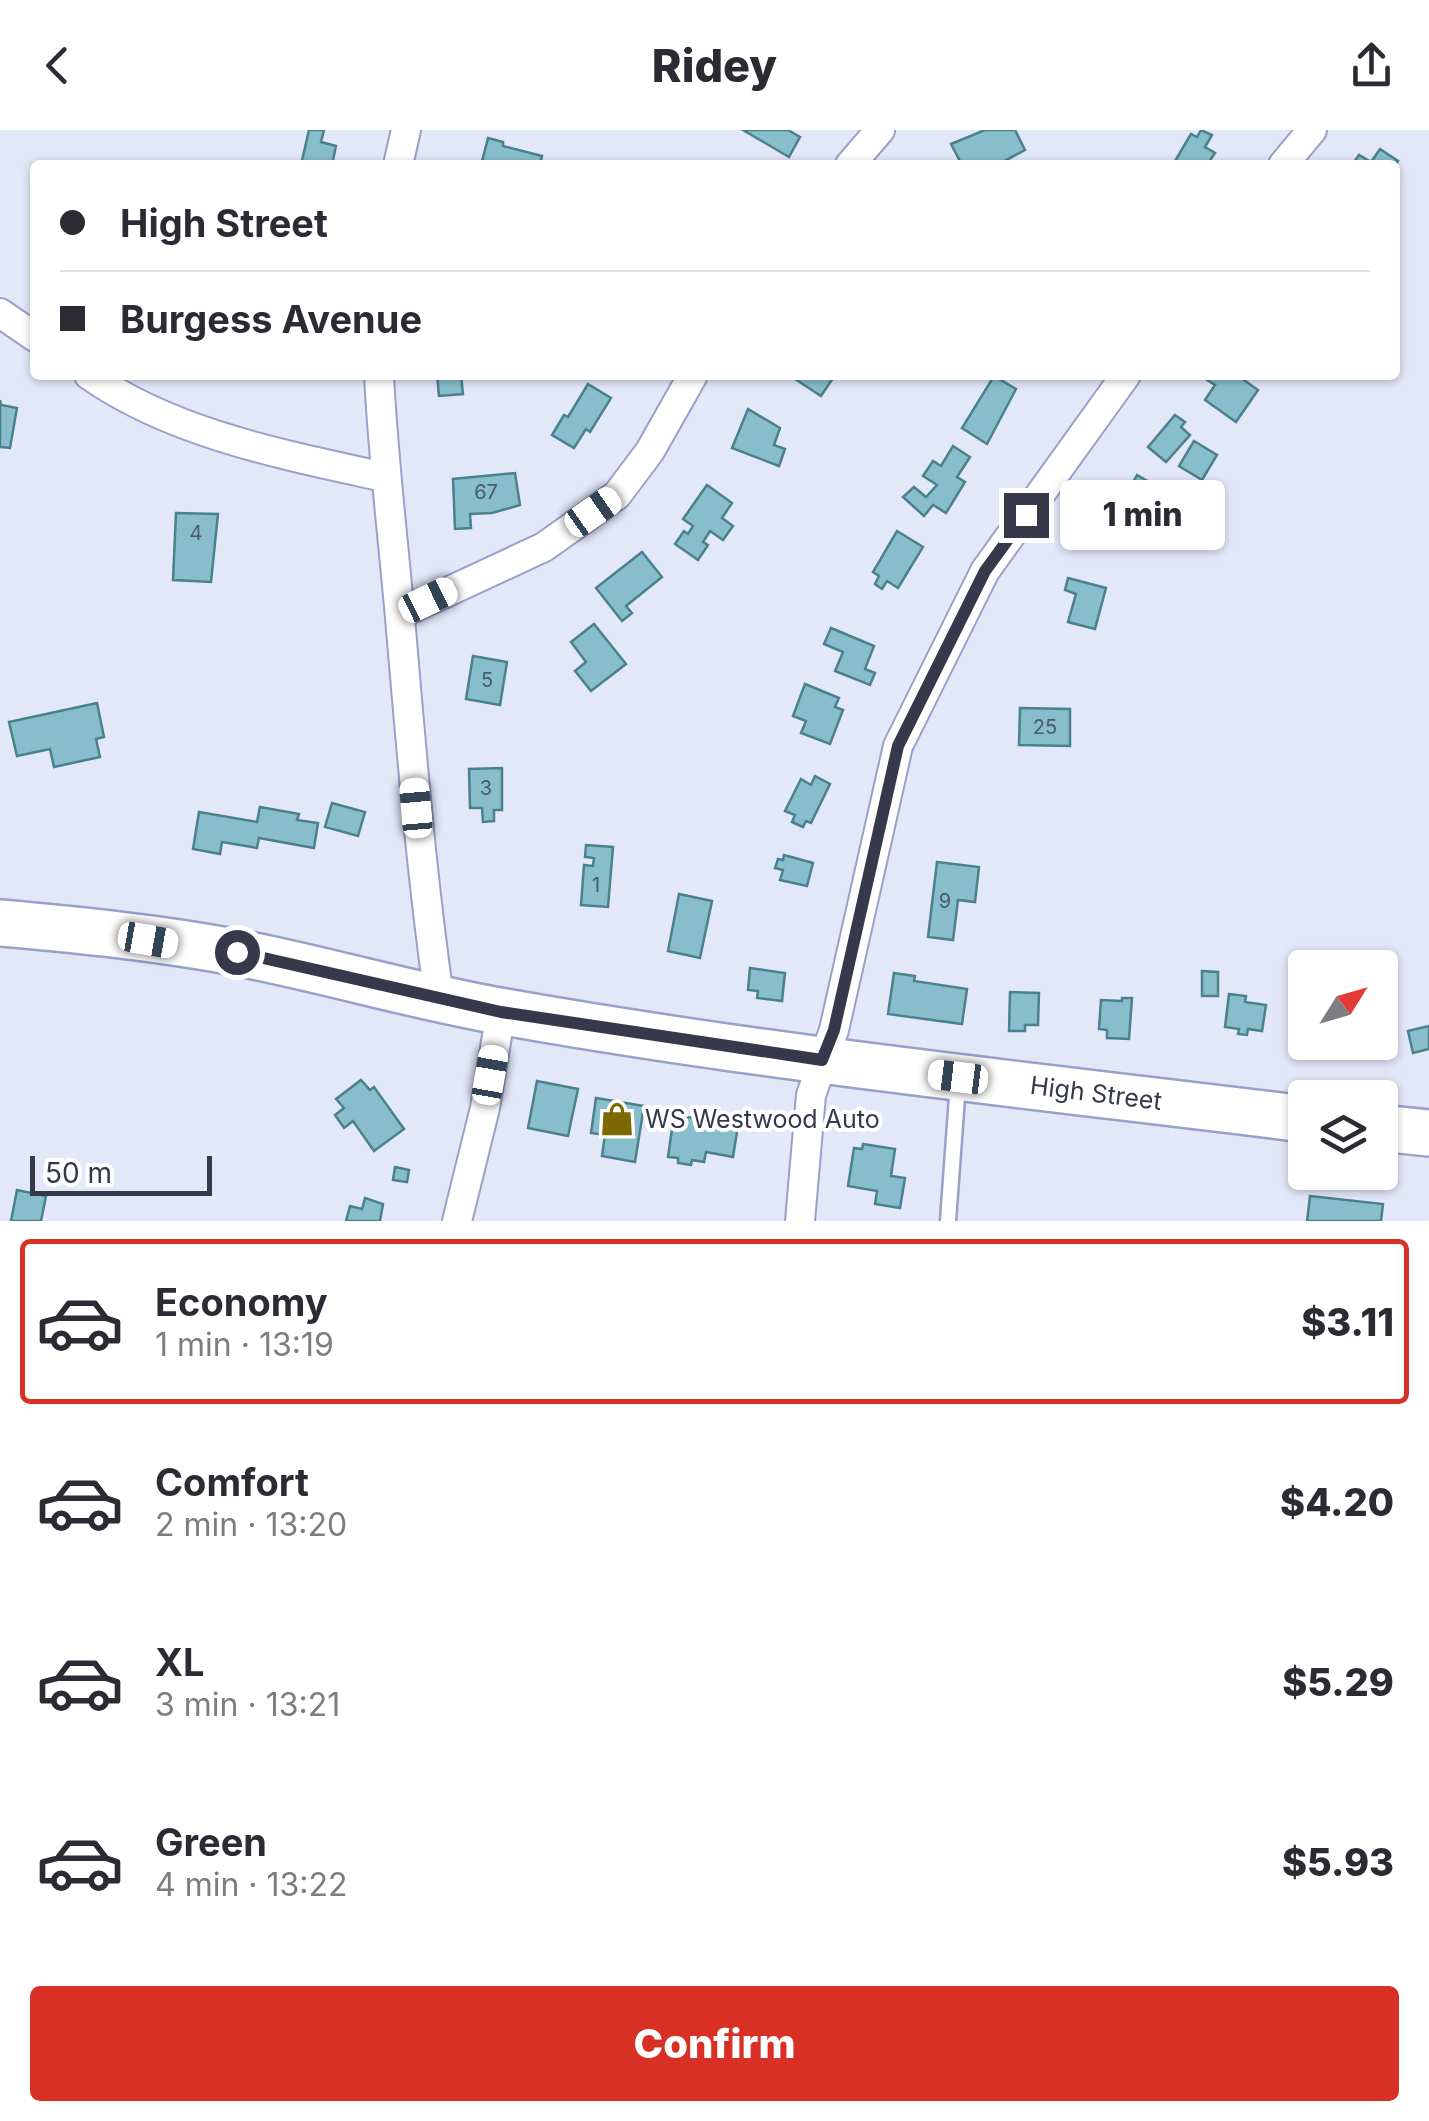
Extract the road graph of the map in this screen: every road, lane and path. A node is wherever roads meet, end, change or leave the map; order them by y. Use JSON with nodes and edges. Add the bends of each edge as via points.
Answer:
{"nodes":[{"id":1,"x":406,"y":130,"type":"edge"},
{"id":2,"x":880,"y":130,"type":"edge"},
{"id":3,"x":1312,"y":130,"type":"edge"},
{"id":4,"x":399,"y":160,"type":"edge"},
{"id":5,"x":854,"y":160,"type":"edge"},
{"id":6,"x":1287,"y":160,"type":"edge"},
{"id":7,"x":0,"y":313,"type":"edge"},
{"id":8,"x":30,"y":334,"type":"edge"},
{"id":9,"x":95,"y":380,"type":"edge"},
{"id":10,"x":379,"y":380,"type":"edge"},
{"id":11,"x":690,"y":380,"type":"edge"},
{"id":12,"x":1122,"y":380,"type":"edge"},
{"id":13,"x":384,"y":478,"type":"junction"},
{"id":14,"x":400,"y":614,"type":"junction"},
{"id":15,"x":0,"y":923,"type":"edge"},
{"id":16,"x":439,"y":998,"type":"junction"},
{"id":17,"x":501,"y":1012,"type":"junction"},
{"id":18,"x":822,"y":1060,"type":"junction"},
{"id":19,"x":958,"y":1077,"type":"junction"},
{"id":20,"x":1288,"y":1116,"type":"edge"},
{"id":21,"x":1398,"y":1130,"type":"edge"},
{"id":22,"x":1429,"y":1134,"type":"edge"},
{"id":23,"x":457,"y":1221,"type":"edge"},
{"id":24,"x":800,"y":1221,"type":"edge"},
{"id":25,"x":948,"y":1221,"type":"edge"}],
"edges":[{"from":1,"to":4,"type":"street"},
{"from":2,"to":5,"type":"street"},
{"from":3,"to":6,"type":"street"},
{"from":7,"to":8,"type":"street"},
{"from":9,"to":13,"type":"street","via":[[119,396],[249,447]]},
{"from":10,"to":13,"type":"street"},
{"from":11,"to":14,"type":"street","via":[[617,496],[544,547]]},
{"from":12,"to":18,"type":"street","via":[[985,571],[898,746]]},
{"from":13,"to":14,"type":"street"},
{"from":14,"to":16,"type":"street"},
{"from":15,"to":16,"type":"main road","name":"High Street","via":[[237,952]]},
{"from":16,"to":17,"type":"main road","name":"High Street"},
{"from":17,"to":18,"type":"main road","name":"High Street"},
{"from":17,"to":23,"type":"street"},
{"from":18,"to":19,"type":"main road","name":"High Street"},
{"from":18,"to":24,"type":"street","via":[[811,1096]]},
{"from":19,"to":20,"type":"main road","name":"High Street"},
{"from":19,"to":25,"type":"lane"},
{"from":21,"to":22,"type":"main road"}]}
